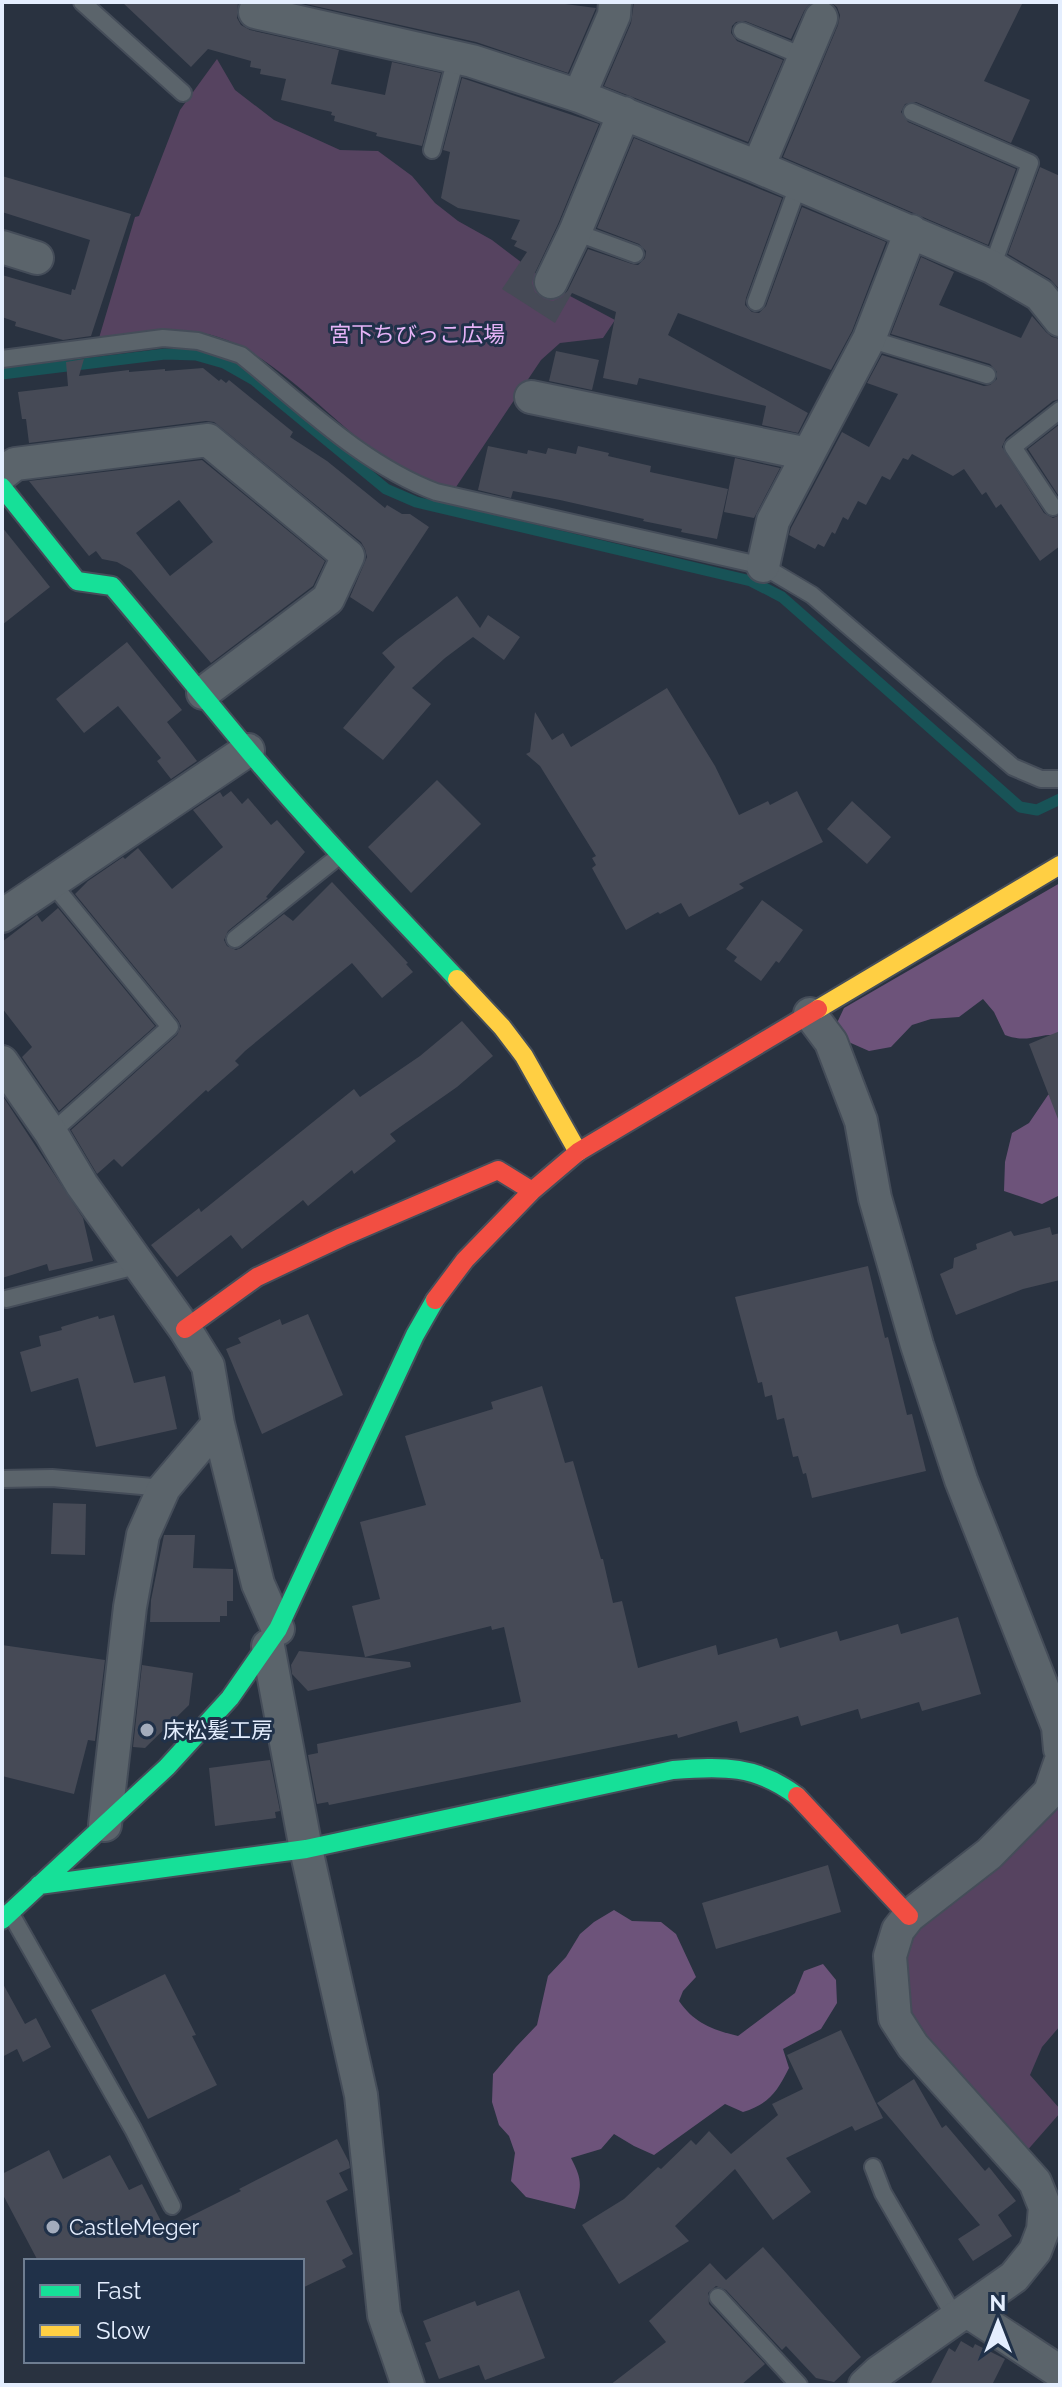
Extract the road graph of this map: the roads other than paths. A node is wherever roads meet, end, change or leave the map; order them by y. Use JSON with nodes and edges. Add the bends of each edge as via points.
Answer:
{"nodes":[{"id":1,"x":82,"y":2,"type":"edge"},
{"id":2,"x":258,"y":2,"type":"edge"},
{"id":3,"x":615,"y":2,"type":"edge"},
{"id":4,"x":821,"y":18,"type":"dead end"},
{"id":5,"x":742,"y":31,"type":"dead end"},
{"id":6,"x":805,"y":57,"type":"junction"},
{"id":7,"x":456,"y":58,"type":"junction"},
{"id":8,"x":183,"y":93,"type":"dead end"},
{"id":9,"x":579,"y":96,"type":"junction"},
{"id":10,"x":912,"y":112,"type":"dead end"},
{"id":11,"x":624,"y":113,"type":"junction"},
{"id":12,"x":432,"y":150,"type":"dead end"},
{"id":13,"x":758,"y":167,"type":"junction"},
{"id":14,"x":798,"y":186,"type":"junction"},
{"id":15,"x":911,"y":231,"type":"junction"},
{"id":16,"x":575,"y":232,"type":"junction"},
{"id":17,"x":2,"y":247,"type":"edge"},
{"id":18,"x":635,"y":254,"type":"dead end"},
{"id":19,"x":37,"y":258,"type":"dead end"},
{"id":20,"x":992,"y":267,"type":"junction"},
{"id":21,"x":551,"y":282,"type":"dead end"},
{"id":22,"x":756,"y":302,"type":"dead end"},
{"id":23,"x":1060,"y":320,"type":"edge"},
{"id":24,"x":869,"y":339,"type":"junction"},
{"id":25,"x":2,"y":359,"type":"edge"},
{"id":26,"x":987,"y":375,"type":"dead end"},
{"id":27,"x":531,"y":397,"type":"dead end"},
{"id":28,"x":1060,"y":410,"type":"edge"},
{"id":29,"x":808,"y":454,"type":"junction"},
{"id":30,"x":2,"y":474,"type":"edge"},
{"id":31,"x":2,"y":487,"type":"edge"},
{"id":32,"x":1053,"y":507,"type":"dead end"},
{"id":33,"x":763,"y":566,"type":"junction"},
{"id":34,"x":203,"y":693,"type":"junction"},
{"id":35,"x":248,"y":750,"type":"junction"},
{"id":36,"x":1060,"y":779,"type":"edge"},
{"id":37,"x":341,"y":855,"type":"junction"},
{"id":38,"x":1060,"y":865,"type":"edge"},
{"id":39,"x":51,"y":882,"type":"junction"},
{"id":40,"x":2,"y":916,"type":"edge"},
{"id":41,"x":235,"y":939,"type":"dead end"},
{"id":42,"x":810,"y":1014,"type":"junction"},
{"id":43,"x":2,"y":1062,"type":"edge"},
{"id":44,"x":51,"y":1133,"type":"junction"},
{"id":45,"x":578,"y":1152,"type":"junction"},
{"id":46,"x":532,"y":1191,"type":"junction"},
{"id":47,"x":140,"y":1265,"type":"junction"},
{"id":48,"x":6,"y":1299,"type":"dead end"},
{"id":49,"x":185,"y":1329,"type":"junction"},
{"id":50,"x":218,"y":1424,"type":"junction"},
{"id":51,"x":2,"y":1479,"type":"edge"},
{"id":52,"x":164,"y":1488,"type":"junction"},
{"id":53,"x":273,"y":1638,"type":"junction"},
{"id":54,"x":1060,"y":1749,"type":"edge"},
{"id":55,"x":1060,"y":1763,"type":"edge"},
{"id":56,"x":105,"y":1825,"type":"junction"},
{"id":57,"x":306,"y":1849,"type":"junction"},
{"id":58,"x":39,"y":1885,"type":"junction"},
{"id":59,"x":6,"y":1916,"type":"edge"},
{"id":60,"x":909,"y":1916,"type":"junction"},
{"id":61,"x":873,"y":2167,"type":"dead end"},
{"id":62,"x":172,"y":2206,"type":"dead end"},
{"id":63,"x":718,"y":2297,"type":"dead end"},
{"id":64,"x":962,"y":2315,"type":"junction"},
{"id":65,"x":1060,"y":2372,"type":"edge"},
{"id":66,"x":408,"y":2385,"type":"edge"},
{"id":67,"x":799,"y":2385,"type":"edge"},
{"id":68,"x":865,"y":2385,"type":"edge"}],
"edges":[{"from":1,"to":8,"type":"lane"},
{"from":2,"to":7,"type":"street","via":[[255,12]]},
{"from":3,"to":9,"type":"street"},
{"from":4,"to":6,"type":"street"},
{"from":5,"to":6,"type":"lane"},
{"from":6,"to":13,"type":"street"},
{"from":7,"to":9,"type":"street"},
{"from":7,"to":12,"type":"lane"},
{"from":9,"to":11,"type":"street"},
{"from":10,"to":20,"type":"lane","via":[[1030,163]]},
{"from":11,"to":13,"type":"street"},
{"from":11,"to":16,"type":"street"},
{"from":13,"to":14,"type":"street"},
{"from":14,"to":15,"type":"street"},
{"from":14,"to":22,"type":"lane"},
{"from":15,"to":20,"type":"street"},
{"from":15,"to":24,"type":"street"},
{"from":16,"to":18,"type":"lane"},
{"from":16,"to":21,"type":"street"},
{"from":17,"to":19,"type":"street"},
{"from":20,"to":23,"type":"street","via":[[1040,295]]},
{"from":24,"to":26,"type":"lane"},
{"from":24,"to":29,"type":"street"},
{"from":25,"to":33,"type":"lane","via":[[163,338],[221,347],[241,355],[353,446],[410,483]]},
{"from":27,"to":29,"type":"street"},
{"from":28,"to":32,"type":"lane","via":[[1013,447]]},
{"from":29,"to":33,"type":"street","via":[[773,521]]},
{"from":30,"to":34,"type":"street","via":[[15,464],[208,440],[348,556],[328,599]]},
{"from":31,"to":34,"type":"street","via":[[77,581],[112,586]]},
{"from":33,"to":36,"type":"lane","via":[[812,595],[1013,767],[1041,779]]},
{"from":34,"to":35,"type":"street"},
{"from":35,"to":37,"type":"street"},
{"from":35,"to":39,"type":"street"},
{"from":37,"to":41,"type":"lane"},
{"from":37,"to":45,"type":"street","via":[[502,1027]]},
{"from":38,"to":42,"type":"street"},
{"from":39,"to":40,"type":"street"},
{"from":39,"to":44,"type":"lane","via":[[170,1027]]},
{"from":42,"to":45,"type":"street"},
{"from":42,"to":54,"type":"street","via":[[831,1042],[861,1121],[875,1198],[917,1345],[961,1480],[1058,1727]]},
{"from":43,"to":44,"type":"street"},
{"from":44,"to":47,"type":"street"},
{"from":45,"to":46,"type":"street"},
{"from":46,"to":49,"type":"street","via":[[498,1170],[465,1183],[257,1277]]},
{"from":46,"to":53,"type":"street","via":[[465,1260],[430,1308]]},
{"from":47,"to":48,"type":"lane"},
{"from":47,"to":49,"type":"street"},
{"from":49,"to":50,"type":"street","via":[[208,1366]]},
{"from":50,"to":52,"type":"street"},
{"from":50,"to":53,"type":"street"},
{"from":51,"to":52,"type":"lane"},
{"from":52,"to":56,"type":"street","via":[[143,1535],[130,1607]]},
{"from":53,"to":56,"type":"street","via":[[230,1698]]},
{"from":53,"to":57,"type":"street"},
{"from":55,"to":60,"type":"street","via":[[1050,1792],[989,1854]]},
{"from":56,"to":58,"type":"street"},
{"from":57,"to":58,"type":"street"},
{"from":57,"to":60,"type":"street","via":[[673,1770],[718,1765],[760,1771],[782,1782]]},
{"from":57,"to":66,"type":"street","via":[[361,2095],[384,2315]]},
{"from":58,"to":59,"type":"street"},
{"from":59,"to":62,"type":"lane","via":[[133,2129]]},
{"from":60,"to":64,"type":"street","via":[[890,1956],[895,2018],[913,2046],[1035,2182],[1045,2207],[1035,2251],[1014,2277]]},
{"from":61,"to":64,"type":"lane","via":[[883,2193]]},
{"from":63,"to":67,"type":"lane"},
{"from":64,"to":65,"type":"street"},
{"from":64,"to":68,"type":"street"}]}
